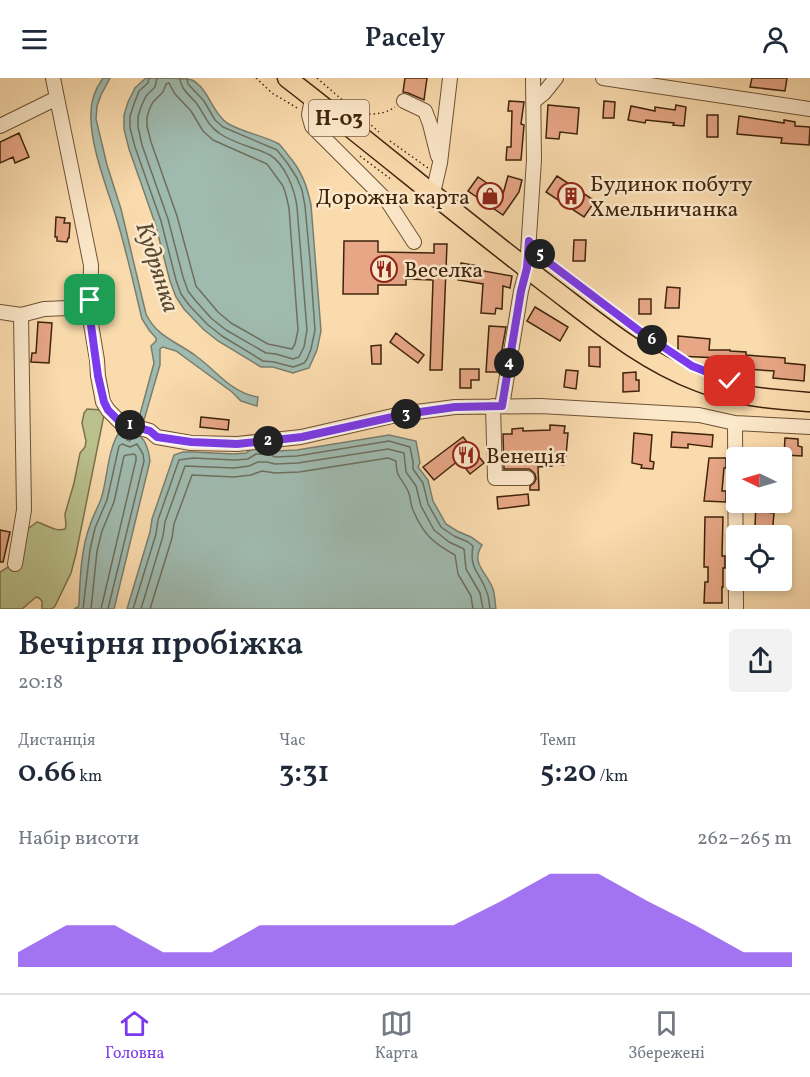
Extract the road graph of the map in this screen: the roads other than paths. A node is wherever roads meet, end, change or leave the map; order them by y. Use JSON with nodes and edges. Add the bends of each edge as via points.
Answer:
{"nodes":[{"id":1,"x":53,"y":78,"type":"edge"},
{"id":2,"x":287,"y":78,"type":"edge"},
{"id":3,"x":450,"y":78,"type":"edge"},
{"id":4,"x":533,"y":78,"type":"edge"},
{"id":5,"x":556,"y":78,"type":"edge"},
{"id":6,"x":603,"y":78,"type":"edge"},
{"id":7,"x":57,"y":98,"type":"junction"},
{"id":8,"x":312,"y":98,"type":"junction"},
{"id":9,"x":404,"y":101,"type":"road end"},
{"id":10,"x":534,"y":101,"type":"junction"},
{"id":11,"x":810,"y":109,"type":"edge"},
{"id":12,"x":0,"y":126,"type":"edge"},
{"id":13,"x":437,"y":177,"type":"junction"},
{"id":14,"x":414,"y":242,"type":"dead end"},
{"id":15,"x":527,"y":268,"type":"junction"},
{"id":16,"x":0,"y":312,"type":"edge"},
{"id":17,"x":90,"y":312,"type":"junction"},
{"id":18,"x":21,"y":315,"type":"junction"},
{"id":19,"x":810,"y":402,"type":"edge"},
{"id":20,"x":497,"y":406,"type":"junction"},
{"id":21,"x":735,"y":423,"type":"junction"},
{"id":22,"x":810,"y":427,"type":"edge"},
{"id":23,"x":526,"y":478,"type":"dead end"},
{"id":24,"x":15,"y":564,"type":"dead end"},
{"id":25,"x":736,"y":609,"type":"edge"}],
"edges":[{"from":1,"to":7,"type":"street"},
{"from":2,"to":8,"type":"main road","number":"Н-03"},
{"from":3,"to":13,"type":"street"},
{"from":4,"to":10,"type":"street"},
{"from":5,"to":10,"type":"street"},
{"from":6,"to":11,"type":"street"},
{"from":7,"to":12,"type":"street"},
{"from":7,"to":17,"type":"street","via":[[91,265]]},
{"from":8,"to":13,"type":"main road","number":"Н-03"},
{"from":8,"to":14,"type":"street","via":[[312,126],[388,202]]},
{"from":9,"to":13,"type":"street","via":[[425,111]]},
{"from":10,"to":15,"type":"street"},
{"from":13,"to":15,"type":"main road","number":"Н-03"},
{"from":15,"to":19,"type":"main road","number":"Н-03","via":[[631,347],[675,372],[719,390]]},
{"from":15,"to":20,"type":"street"},
{"from":16,"to":18,"type":"street"},
{"from":17,"to":18,"type":"street","via":[[44,309]]},
{"from":17,"to":20,"type":"street","via":[[98,376],[108,410],[120,422],[157,437],[237,444],[302,437],[406,414]]},
{"from":18,"to":24,"type":"street","via":[[24,510]]},
{"from":20,"to":21,"type":"street","via":[[699,415]]},
{"from":20,"to":23,"type":"street","via":[[495,478]]},
{"from":21,"to":22,"type":"street"},
{"from":21,"to":25,"type":"street"}]}
